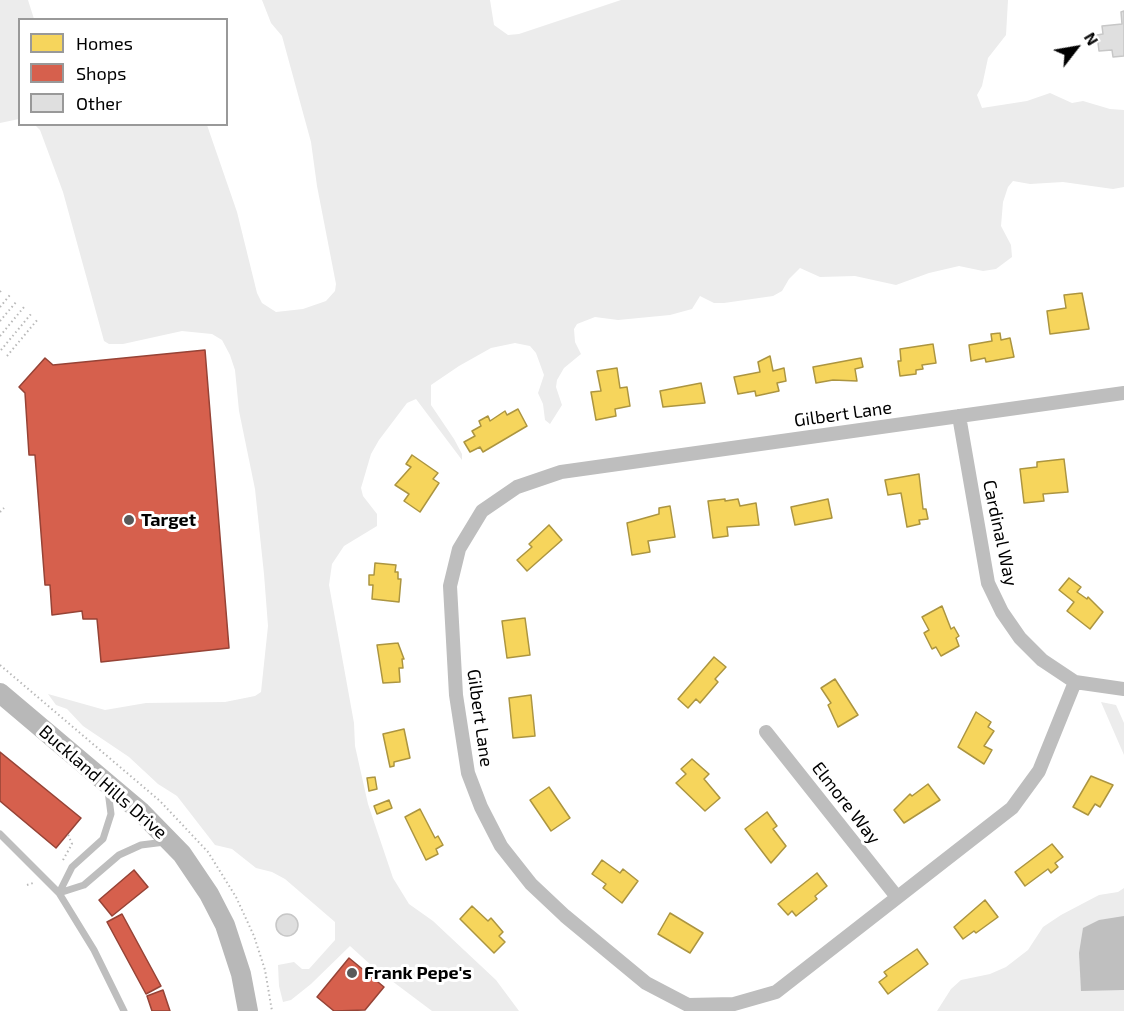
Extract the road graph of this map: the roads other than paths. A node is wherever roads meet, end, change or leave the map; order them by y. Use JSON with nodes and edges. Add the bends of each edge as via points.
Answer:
{"nodes":[{"id":1,"x":1124,"y":393,"type":"edge"},
{"id":2,"x":959,"y":416,"type":"junction"},
{"id":3,"x":1075,"y":682,"type":"junction"},
{"id":4,"x":1124,"y":689,"type":"edge"},
{"id":5,"x":0,"y":693,"type":"edge"},
{"id":6,"x":766,"y":732,"type":"dead end"},
{"id":7,"x":108,"y":784,"type":"junction"},
{"id":8,"x":0,"y":834,"type":"edge"},
{"id":9,"x":171,"y":841,"type":"junction"},
{"id":10,"x":59,"y":893,"type":"junction"},
{"id":11,"x":897,"y":897,"type":"junction"},
{"id":12,"x":124,"y":1011,"type":"edge"},
{"id":13,"x":248,"y":1011,"type":"edge"}],
"edges":[{"from":1,"to":2,"type":"street","name":"Gilbert Lane"},
{"from":2,"to":3,"type":"street","name":"Cardinal Way","via":[[988,583],[1020,638],[1042,660]]},
{"from":2,"to":11,"type":"street","name":"Gilbert Lane","via":[[561,472],[517,487],[482,511],[459,549],[450,586],[456,695],[468,773],[480,807],[501,846],[531,884],[646,983],[688,1005],[734,1004],[776,992]]},
{"from":3,"to":4,"type":"street","name":"Cardinal Way"},
{"from":3,"to":11,"type":"street","name":"Gilbert Lane","via":[[1039,771],[1012,808]]},
{"from":5,"to":7,"type":"street","name":"Buckland Hills Drive"},
{"from":6,"to":11,"type":"street","name":"Elmore Way"},
{"from":7,"to":9,"type":"street","name":"Buckland Hills Drive"},
{"from":7,"to":10,"type":"lane","via":[[108,828],[103,839],[72,867]]},
{"from":8,"to":10,"type":"lane"},
{"from":9,"to":10,"type":"lane","via":[[141,845],[119,855],[84,885]]},
{"from":9,"to":13,"type":"street","name":"Buckland Hills Drive","via":[[220,915],[235,954]]},
{"from":10,"to":12,"type":"lane","via":[[94,950]]}]}
